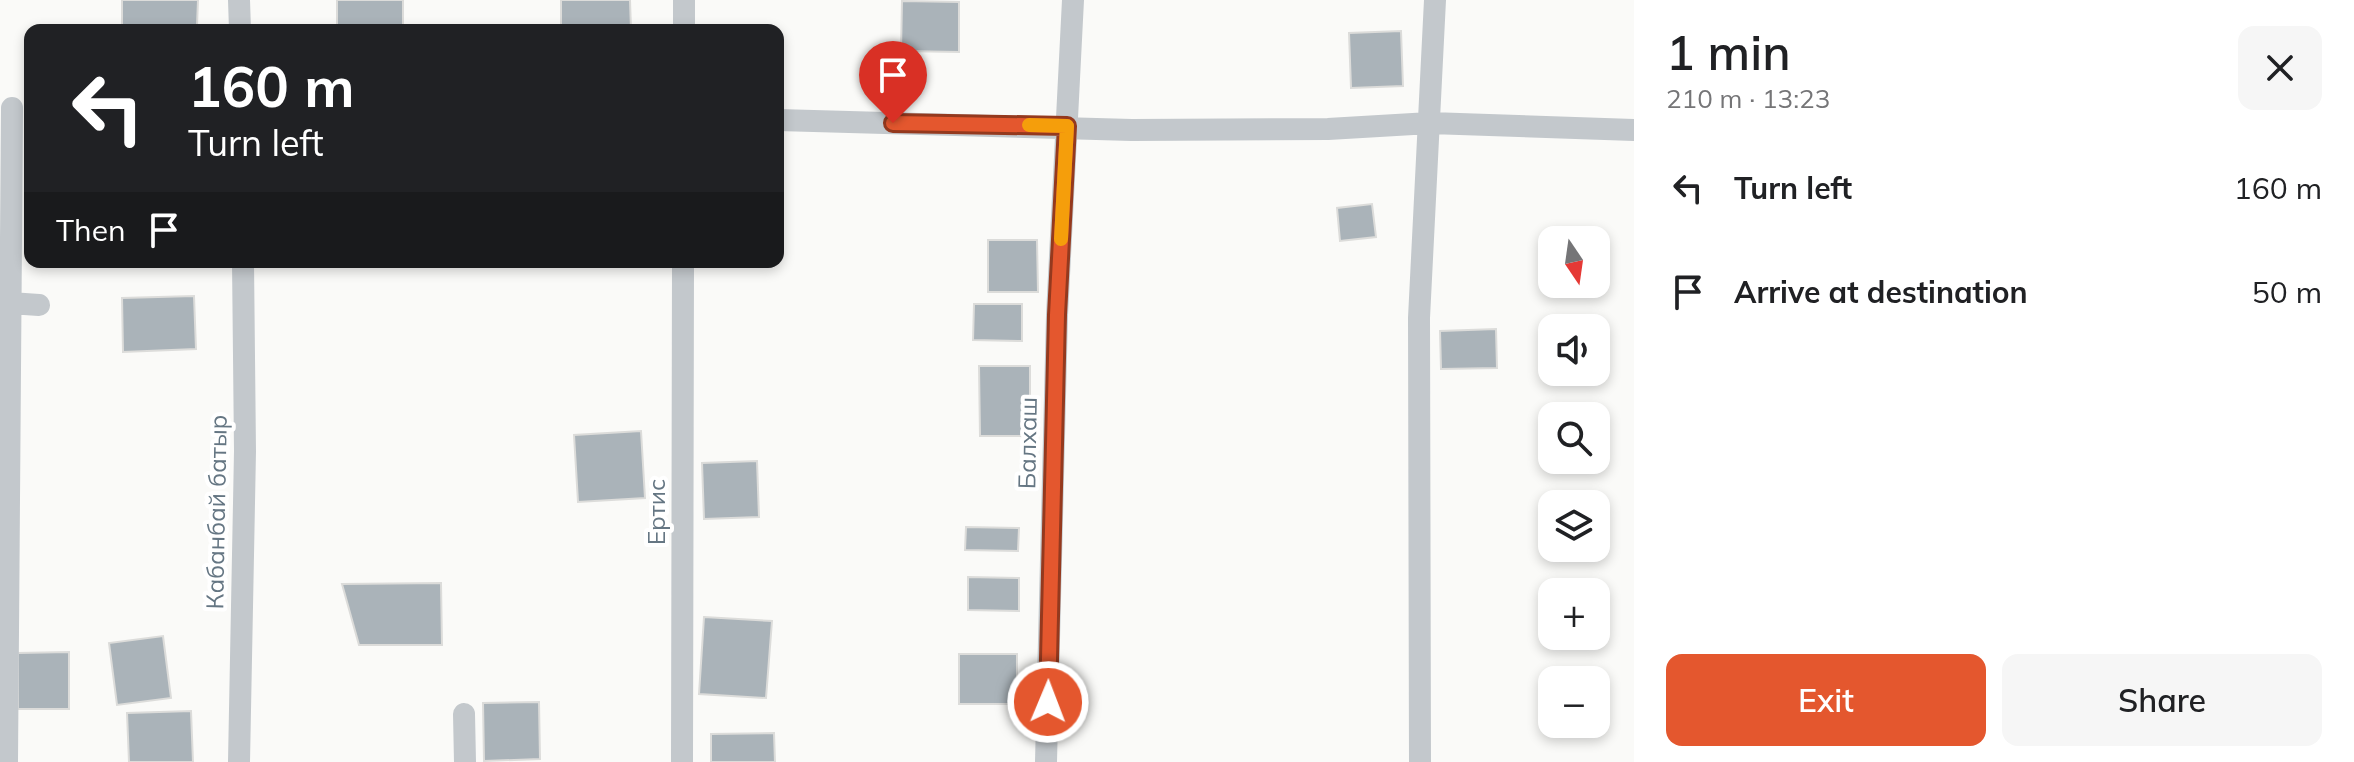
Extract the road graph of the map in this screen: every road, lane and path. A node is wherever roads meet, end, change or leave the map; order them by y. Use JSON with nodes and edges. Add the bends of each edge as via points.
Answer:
{"nodes":[{"id":1,"x":239,"y":0,"type":"edge"},
{"id":2,"x":684,"y":0,"type":"edge"},
{"id":3,"x":1073,"y":0,"type":"edge"},
{"id":4,"x":1435,"y":0,"type":"edge"},
{"id":5,"x":240,"y":24,"type":"edge"},
{"id":6,"x":684,"y":24,"type":"edge"},
{"id":7,"x":14,"y":108,"type":"edge"},
{"id":8,"x":784,"y":120,"type":"edge"},
{"id":9,"x":1430,"y":123,"type":"junction"},
{"id":10,"x":1067,"y":126,"type":"junction"},
{"id":11,"x":1634,"y":130,"type":"edge"},
{"id":12,"x":243,"y":268,"type":"edge"},
{"id":13,"x":683,"y":268,"type":"edge"},
{"id":14,"x":10,"y":303,"type":"junction"},
{"id":15,"x":39,"y":305,"type":"dead end"},
{"id":16,"x":464,"y":714,"type":"dead end"},
{"id":17,"x":7,"y":762,"type":"edge"},
{"id":18,"x":239,"y":762,"type":"edge"},
{"id":19,"x":465,"y":762,"type":"edge"},
{"id":20,"x":682,"y":762,"type":"edge"},
{"id":21,"x":1046,"y":762,"type":"edge"},
{"id":22,"x":1420,"y":762,"type":"edge"}],
"edges":[{"from":1,"to":5,"type":"street"},
{"from":2,"to":6,"type":"street"},
{"from":3,"to":10,"type":"street","name":"Балхаш"},
{"from":4,"to":9,"type":"street"},
{"from":7,"to":14,"type":"street"},
{"from":8,"to":10,"type":"street"},
{"from":9,"to":10,"type":"street","via":[[1208,130]]},
{"from":9,"to":11,"type":"street"},
{"from":9,"to":22,"type":"street","via":[[1419,318]]},
{"from":10,"to":21,"type":"street","name":"Балхаш"},
{"from":12,"to":18,"type":"street","name":"Кабанбай батыр"},
{"from":13,"to":20,"type":"street","name":"Ертис"},
{"from":14,"to":15,"type":"street"},
{"from":14,"to":17,"type":"street"},
{"from":16,"to":19,"type":"street"}]}
